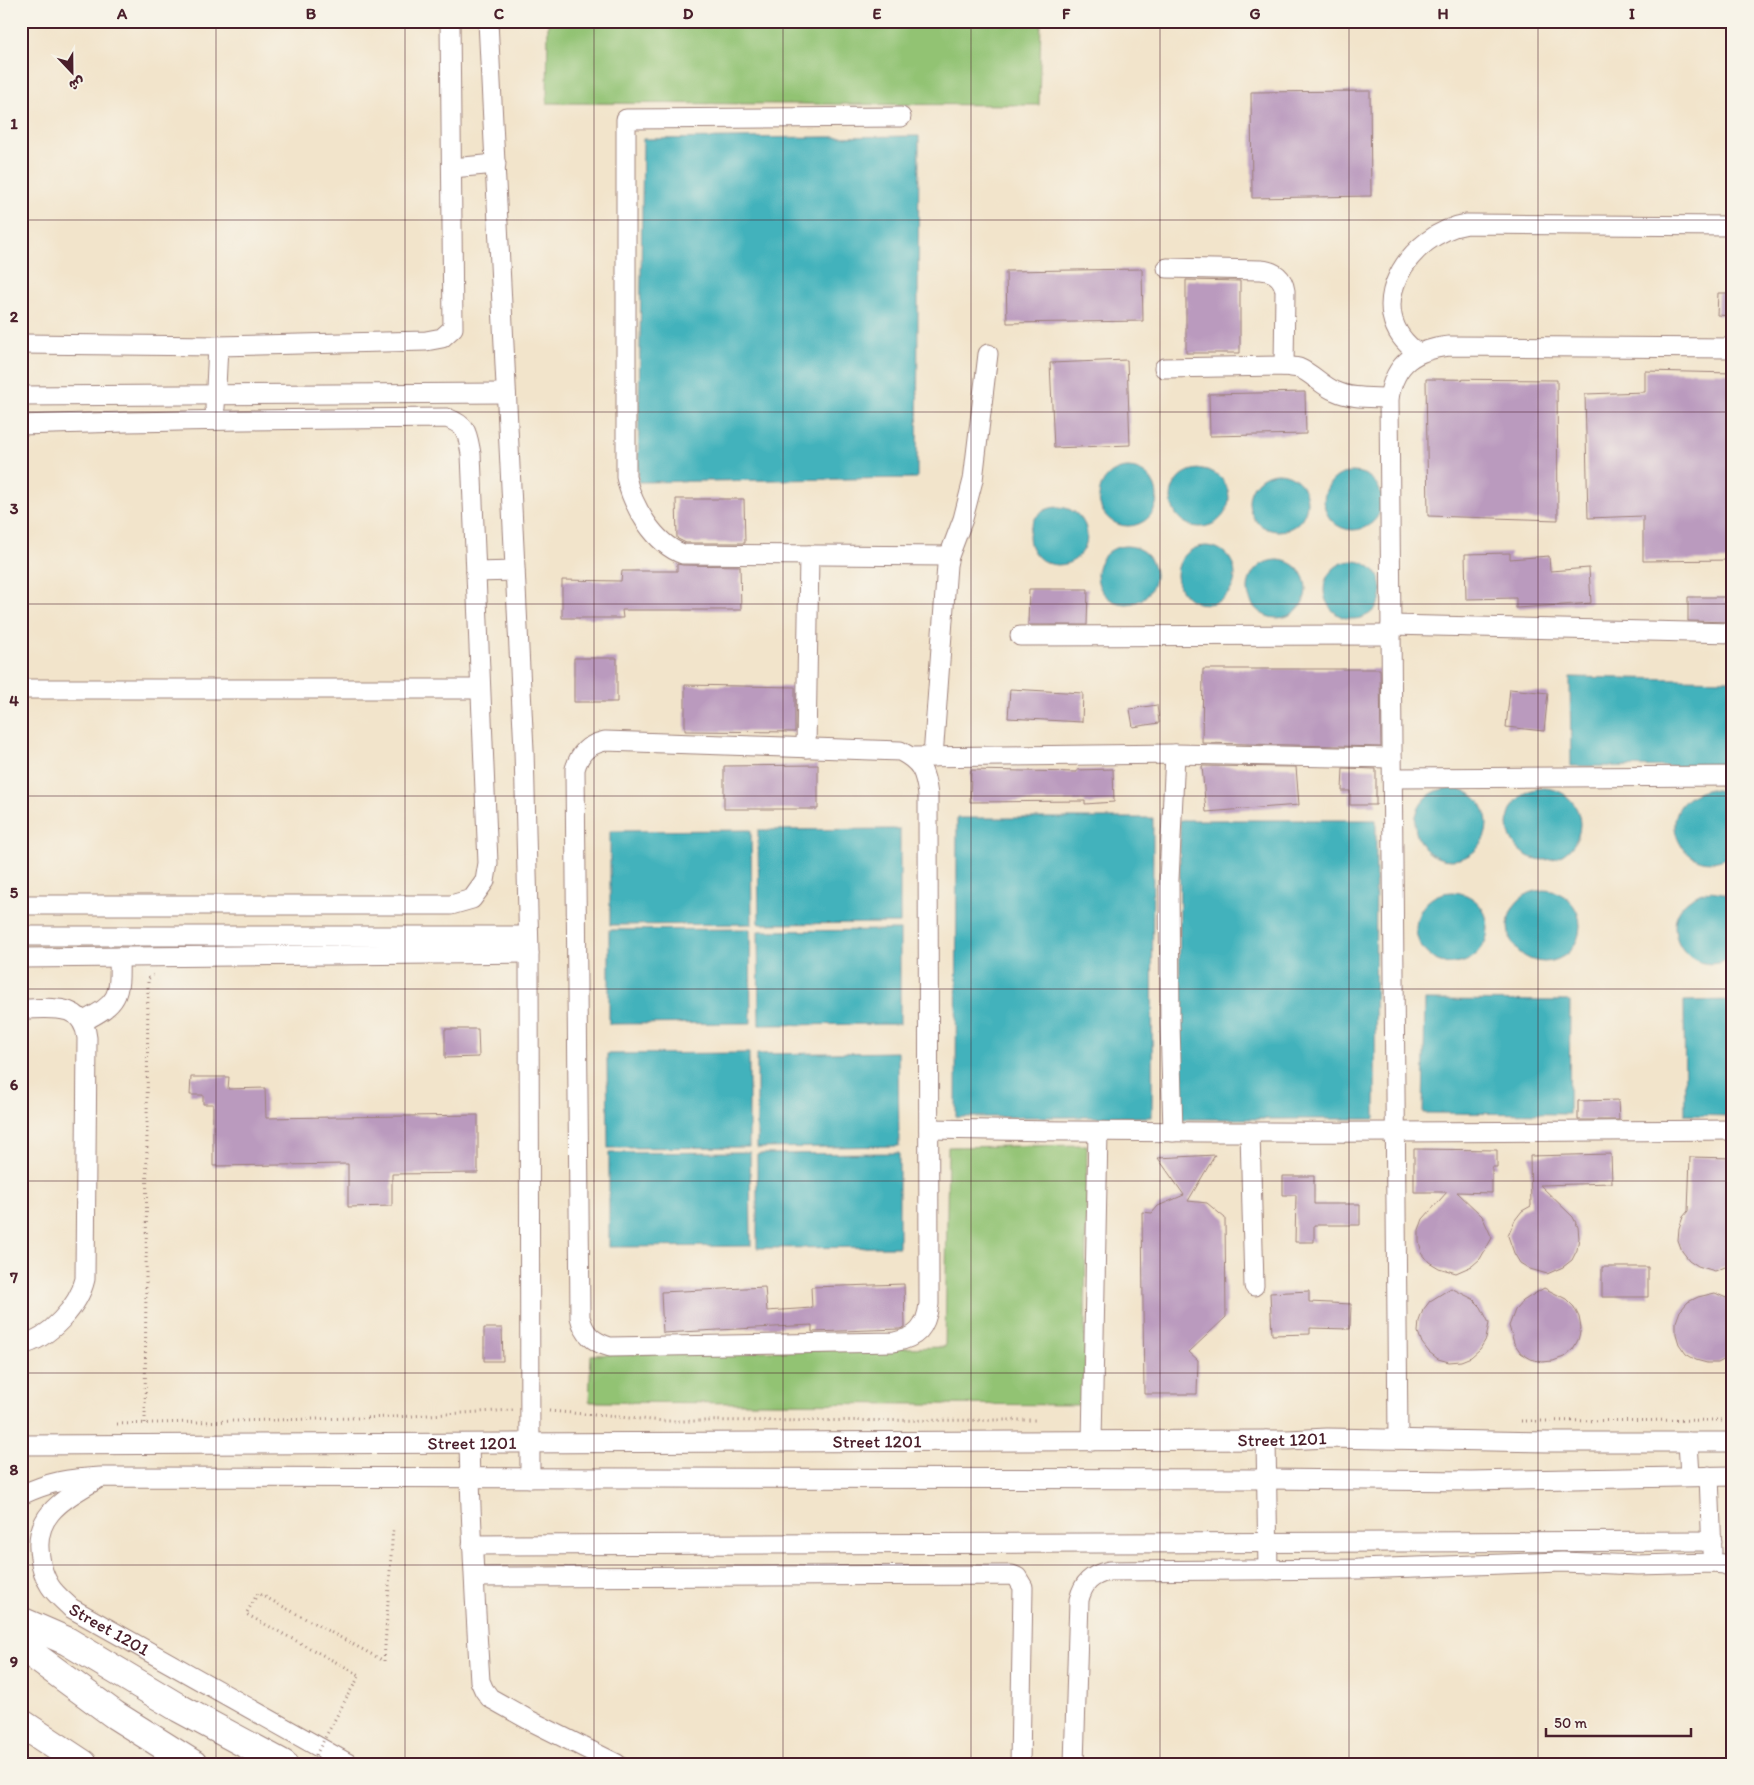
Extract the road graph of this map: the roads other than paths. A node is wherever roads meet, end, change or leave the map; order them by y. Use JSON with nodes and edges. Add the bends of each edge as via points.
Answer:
{"nodes":[{"id":1,"x":450,"y":21,"type":"edge"},
{"id":2,"x":488,"y":21,"type":"edge"},
{"id":3,"x":901,"y":117,"type":"dead end"},
{"id":4,"x":496,"y":164,"type":"junction"},
{"id":5,"x":452,"y":168,"type":"junction"},
{"id":6,"x":1733,"y":226,"type":"edge"},
{"id":7,"x":1167,"y":268,"type":"dead end"},
{"id":8,"x":21,"y":344,"type":"edge"},
{"id":9,"x":218,"y":346,"type":"junction"},
{"id":10,"x":1733,"y":348,"type":"edge"},
{"id":11,"x":1418,"y":353,"type":"junction"},
{"id":12,"x":988,"y":354,"type":"dead end"},
{"id":13,"x":1284,"y":366,"type":"junction"},
{"id":14,"x":1164,"y":368,"type":"dead end"},
{"id":15,"x":506,"y":393,"type":"junction"},
{"id":16,"x":21,"y":396,"type":"edge"},
{"id":17,"x":215,"y":396,"type":"junction"},
{"id":18,"x":1389,"y":398,"type":"junction"},
{"id":19,"x":215,"y":419,"type":"junction"},
{"id":20,"x":21,"y":425,"type":"edge"},
{"id":21,"x":809,"y":555,"type":"junction"},
{"id":22,"x":949,"y":556,"type":"junction"},
{"id":23,"x":515,"y":570,"type":"junction"},
{"id":24,"x":476,"y":572,"type":"junction"},
{"id":25,"x":1391,"y":630,"type":"junction"},
{"id":26,"x":1733,"y":633,"type":"edge"},
{"id":27,"x":1020,"y":636,"type":"dead end"},
{"id":28,"x":21,"y":689,"type":"edge"},
{"id":29,"x":480,"y":689,"type":"junction"},
{"id":30,"x":806,"y":748,"type":"junction"},
{"id":31,"x":1175,"y":754,"type":"junction"},
{"id":32,"x":913,"y":757,"type":"junction"},
{"id":33,"x":933,"y":757,"type":"junction"},
{"id":34,"x":1392,"y":758,"type":"junction"},
{"id":35,"x":1733,"y":776,"type":"edge"},
{"id":36,"x":1392,"y":778,"type":"junction"},
{"id":37,"x":21,"y":905,"type":"edge"},
{"id":38,"x":21,"y":936,"type":"edge"},
{"id":39,"x":528,"y":944,"type":"junction"},
{"id":40,"x":118,"y":956,"type":"junction"},
{"id":41,"x":21,"y":958,"type":"edge"},
{"id":42,"x":21,"y":1009,"type":"edge"},
{"id":43,"x":82,"y":1022,"type":"junction"},
{"id":44,"x":929,"y":1129,"type":"junction"},
{"id":45,"x":1733,"y":1130,"type":"edge"},
{"id":46,"x":1098,"y":1132,"type":"junction"},
{"id":47,"x":1172,"y":1132,"type":"junction"},
{"id":48,"x":1250,"y":1132,"type":"junction"},
{"id":49,"x":1395,"y":1133,"type":"junction"},
{"id":50,"x":1254,"y":1286,"type":"dead end"},
{"id":51,"x":21,"y":1345,"type":"edge"},
{"id":52,"x":1398,"y":1439,"type":"junction"},
{"id":53,"x":1092,"y":1440,"type":"junction"},
{"id":54,"x":1266,"y":1440,"type":"junction"},
{"id":55,"x":530,"y":1442,"type":"junction"},
{"id":56,"x":1688,"y":1442,"type":"junction"},
{"id":57,"x":1733,"y":1442,"type":"edge"},
{"id":58,"x":469,"y":1444,"type":"junction"},
{"id":59,"x":21,"y":1445,"type":"edge"},
{"id":60,"x":1690,"y":1476,"type":"junction"},
{"id":61,"x":1709,"y":1476,"type":"junction"},
{"id":62,"x":1733,"y":1476,"type":"edge"},
{"id":63,"x":100,"y":1477,"type":"junction"},
{"id":64,"x":470,"y":1478,"type":"junction"},
{"id":65,"x":530,"y":1478,"type":"junction"},
{"id":66,"x":1266,"y":1479,"type":"junction"},
{"id":67,"x":21,"y":1495,"type":"edge"},
{"id":68,"x":1712,"y":1540,"type":"junction"},
{"id":69,"x":1267,"y":1541,"type":"junction"},
{"id":70,"x":472,"y":1545,"type":"junction"},
{"id":71,"x":1713,"y":1563,"type":"junction"},
{"id":72,"x":1733,"y":1568,"type":"edge"},
{"id":73,"x":1268,"y":1570,"type":"junction"},
{"id":74,"x":475,"y":1576,"type":"junction"},
{"id":75,"x":21,"y":1621,"type":"edge"},
{"id":76,"x":21,"y":1646,"type":"edge"},
{"id":77,"x":21,"y":1723,"type":"edge"},
{"id":78,"x":83,"y":1764,"type":"edge"},
{"id":79,"x":193,"y":1764,"type":"edge"},
{"id":80,"x":283,"y":1764,"type":"edge"},
{"id":81,"x":349,"y":1764,"type":"edge"},
{"id":82,"x":618,"y":1764,"type":"edge"},
{"id":83,"x":1020,"y":1764,"type":"edge"},
{"id":84,"x":1074,"y":1764,"type":"edge"}],
"edges":[{"from":1,"to":5,"type":"street"},
{"from":2,"to":4,"type":"street"},
{"from":3,"to":21,"type":"street","via":[[626,119],[625,465],[628,488],[658,538],[674,551],[683,554]]},
{"from":4,"to":5,"type":"street"},
{"from":4,"to":15,"type":"street"},
{"from":5,"to":9,"type":"street","via":[[453,328],[442,338]]},
{"from":6,"to":11,"type":"street","via":[[1453,226],[1416,251],[1400,273],[1391,296],[1395,328],[1408,346]]},
{"from":7,"to":13,"type":"street","via":[[1275,273],[1284,284],[1285,291]]},
{"from":8,"to":9,"type":"street"},
{"from":9,"to":17,"type":"street"},
{"from":10,"to":11,"type":"street","via":[[1449,346]]},
{"from":11,"to":18,"type":"street","via":[[1396,373]]},
{"from":12,"to":22,"type":"street","via":[[973,480]]},
{"from":13,"to":14,"type":"street"},
{"from":13,"to":18,"type":"street","via":[[1299,368],[1342,394]]},
{"from":15,"to":17,"type":"street"},
{"from":15,"to":23,"type":"street"},
{"from":16,"to":17,"type":"street"},
{"from":17,"to":19,"type":"street"},
{"from":18,"to":25,"type":"street"},
{"from":19,"to":20,"type":"street"},
{"from":19,"to":24,"type":"street","via":[[447,418],[459,423],[467,434],[471,454]]},
{"from":21,"to":22,"type":"street"},
{"from":21,"to":30,"type":"street"},
{"from":22,"to":33,"type":"street"},
{"from":23,"to":24,"type":"street"},
{"from":23,"to":39,"type":"street","via":[[524,750]]},
{"from":24,"to":29,"type":"street"},
{"from":25,"to":26,"type":"street"},
{"from":25,"to":27,"type":"street"},
{"from":25,"to":34,"type":"street"},
{"from":28,"to":29,"type":"street"},
{"from":29,"to":37,"type":"street","via":[[488,863],[485,880],[472,899],[450,905]]},
{"from":30,"to":32,"type":"street","via":[[900,751]]},
{"from":30,"to":44,"type":"street","via":[[605,741],[594,743],[578,758],[575,769],[580,1317],[583,1328],[598,1344],[610,1347],[894,1342],[915,1335],[928,1316],[929,1304]]},
{"from":31,"to":33,"type":"street"},
{"from":31,"to":34,"type":"street"},
{"from":31,"to":47,"type":"street","via":[[1169,880]]},
{"from":32,"to":33,"type":"street"},
{"from":32,"to":44,"type":"street","via":[[922,768],[928,795]]},
{"from":34,"to":36,"type":"street"},
{"from":35,"to":36,"type":"street"},
{"from":36,"to":49,"type":"street"},
{"from":38,"to":39,"type":"street"},
{"from":39,"to":40,"type":"street"},
{"from":39,"to":55,"type":"street"},
{"from":40,"to":41,"type":"street"},
{"from":40,"to":43,"type":"street","via":[[120,981],[115,999]]},
{"from":42,"to":43,"type":"street","via":[[69,1010]]},
{"from":43,"to":51,"type":"street","via":[[87,1038],[86,1279],[72,1308],[43,1336]]},
{"from":44,"to":46,"type":"street"},
{"from":45,"to":49,"type":"street"},
{"from":46,"to":47,"type":"street"},
{"from":46,"to":53,"type":"street"},
{"from":47,"to":48,"type":"street"},
{"from":48,"to":49,"type":"street"},
{"from":48,"to":50,"type":"street"},
{"from":49,"to":52,"type":"street"},
{"from":52,"to":54,"type":"street","name":"Street 1201"},
{"from":52,"to":56,"type":"street","name":"Street 1201"},
{"from":53,"to":54,"type":"street","name":"Street 1201"},
{"from":53,"to":55,"type":"street","name":"Street 1201"},
{"from":54,"to":66,"type":"street"},
{"from":55,"to":58,"type":"street","name":"Street 1201"},
{"from":55,"to":65,"type":"street"},
{"from":56,"to":57,"type":"street","name":"Street 1201"},
{"from":56,"to":60,"type":"street"},
{"from":58,"to":59,"type":"street","name":"Street 1201"},
{"from":58,"to":64,"type":"street"},
{"from":60,"to":61,"type":"street","name":"Street 1201"},
{"from":60,"to":66,"type":"street","name":"Street 1201","via":[[1471,1481]]},
{"from":61,"to":62,"type":"street","name":"Street 1201"},
{"from":61,"to":68,"type":"street"},
{"from":63,"to":64,"type":"street","name":"Street 1201"},
{"from":63,"to":67,"type":"street","name":"Street 1201","via":[[65,1479]]},
{"from":63,"to":81,"type":"street","name":"Street 1201","via":[[72,1494],[51,1512],[41,1527],[38,1545],[50,1586],[71,1608]]},
{"from":64,"to":65,"type":"street","name":"Street 1201"},
{"from":64,"to":70,"type":"street"},
{"from":65,"to":66,"type":"street","name":"Street 1201"},
{"from":66,"to":69,"type":"street"},
{"from":68,"to":69,"type":"street"},
{"from":68,"to":71,"type":"street"},
{"from":69,"to":70,"type":"street"},
{"from":69,"to":73,"type":"street"},
{"from":70,"to":74,"type":"street"},
{"from":71,"to":72,"type":"street"},
{"from":71,"to":73,"type":"street","via":[[1562,1562]]},
{"from":73,"to":84,"type":"street","via":[[1109,1571],[1088,1580],[1079,1600]]},
{"from":74,"to":82,"type":"street","via":[[480,1681],[490,1698]]},
{"from":74,"to":83,"type":"street","via":[[1012,1575],[1023,1587]]},
{"from":75,"to":80,"type":"highway","via":[[67,1641],[179,1708]]},
{"from":76,"to":79,"type":"highway","via":[[115,1715]]},
{"from":77,"to":78,"type":"highway"}]}
